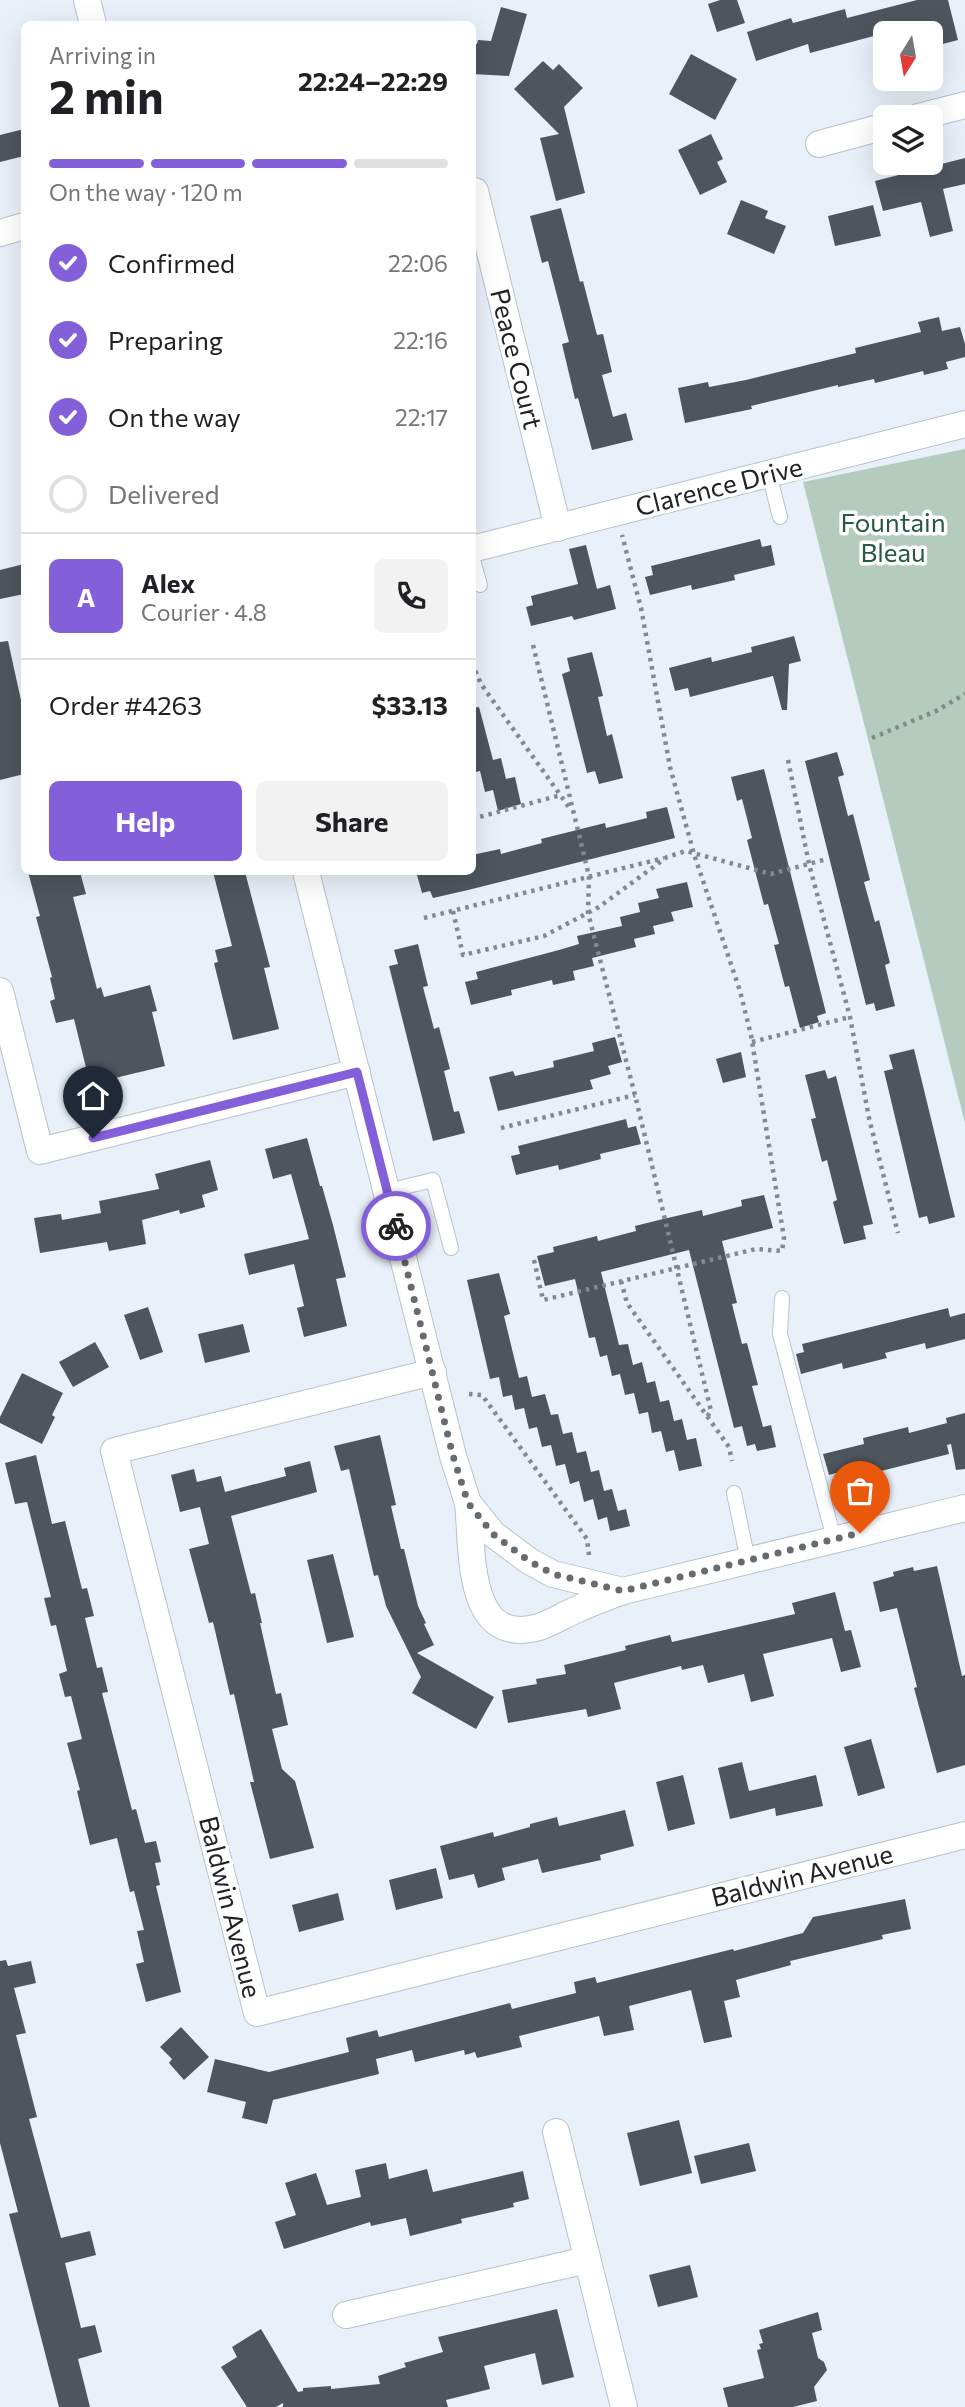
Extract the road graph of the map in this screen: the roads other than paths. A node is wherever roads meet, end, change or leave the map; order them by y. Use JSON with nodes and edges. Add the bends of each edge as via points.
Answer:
{"nodes":[{"id":1,"x":86,"y":0,"type":"edge"},
{"id":2,"x":92,"y":21,"type":"edge"},
{"id":3,"x":965,"y":104,"type":"edge"},
{"id":4,"x":943,"y":110,"type":"edge"},
{"id":5,"x":873,"y":130,"type":"edge"},
{"id":6,"x":820,"y":144,"type":"dead end"},
{"id":7,"x":476,"y":195,"type":"edge"},
{"id":8,"x":21,"y":227,"type":"edge"},
{"id":9,"x":0,"y":233,"type":"edge"},
{"id":10,"x":965,"y":424,"type":"edge"},
{"id":11,"x":769,"y":474,"type":"junction"},
{"id":12,"x":780,"y":517,"type":"dead end"},
{"id":13,"x":558,"y":527,"type":"junction"},
{"id":14,"x":476,"y":548,"type":"edge"},
{"id":15,"x":476,"y":571,"type":"edge"},
{"id":16,"x":480,"y":585,"type":"dead end"},
{"id":17,"x":307,"y":875,"type":"edge"},
{"id":18,"x":0,"y":991,"type":"edge"},
{"id":19,"x":357,"y":1072,"type":"junction"},
{"id":20,"x":387,"y":1191,"type":"junction"},
{"id":21,"x":451,"y":1248,"type":"dead end"},
{"id":22,"x":782,"y":1298,"type":"dead end"},
{"id":23,"x":433,"y":1372,"type":"junction"},
{"id":24,"x":734,"y":1493,"type":"dead end"},
{"id":25,"x":468,"y":1503,"type":"junction"},
{"id":26,"x":965,"y":1508,"type":"edge"},
{"id":27,"x":834,"y":1539,"type":"junction"},
{"id":28,"x":748,"y":1561,"type":"junction"},
{"id":29,"x":623,"y":1591,"type":"junction"},
{"id":30,"x":965,"y":1835,"type":"edge"},
{"id":31,"x":555,"y":2132,"type":"dead end"},
{"id":32,"x":587,"y":2260,"type":"junction"},
{"id":33,"x":346,"y":2315,"type":"dead end"},
{"id":34,"x":624,"y":2407,"type":"edge"}],
"edges":[{"from":1,"to":2,"type":"street"},
{"from":3,"to":4,"type":"street"},
{"from":5,"to":6,"type":"street"},
{"from":7,"to":13,"type":"street","name":"Peace Court"},
{"from":8,"to":9,"type":"street"},
{"from":10,"to":11,"type":"street","name":"Clarence Drive"},
{"from":11,"to":12,"type":"lane"},
{"from":11,"to":13,"type":"street","name":"Clarence Drive"},
{"from":13,"to":14,"type":"street","name":"Clarence Drive"},
{"from":15,"to":16,"type":"lane"},
{"from":17,"to":19,"type":"street"},
{"from":18,"to":19,"type":"street","via":[[40,1151]]},
{"from":19,"to":20,"type":"street"},
{"from":20,"to":21,"type":"lane","via":[[433,1180]]},
{"from":20,"to":23,"type":"street"},
{"from":22,"to":27,"type":"lane","via":[[780,1334]]},
{"from":23,"to":25,"type":"street"},
{"from":23,"to":30,"type":"street","name":"Baldwin Avenue","via":[[114,1451],[257,2013]]},
{"from":24,"to":28,"type":"lane"},
{"from":25,"to":29,"type":"street","via":[[493,1534],[529,1561],[553,1574]]},
{"from":25,"to":29,"type":"street","via":[[475,1583],[487,1615],[509,1630],[539,1627]]},
{"from":26,"to":27,"type":"street"},
{"from":27,"to":28,"type":"street"},
{"from":28,"to":29,"type":"street"},
{"from":31,"to":32,"type":"street"},
{"from":32,"to":33,"type":"street"},
{"from":32,"to":34,"type":"street"}]}
